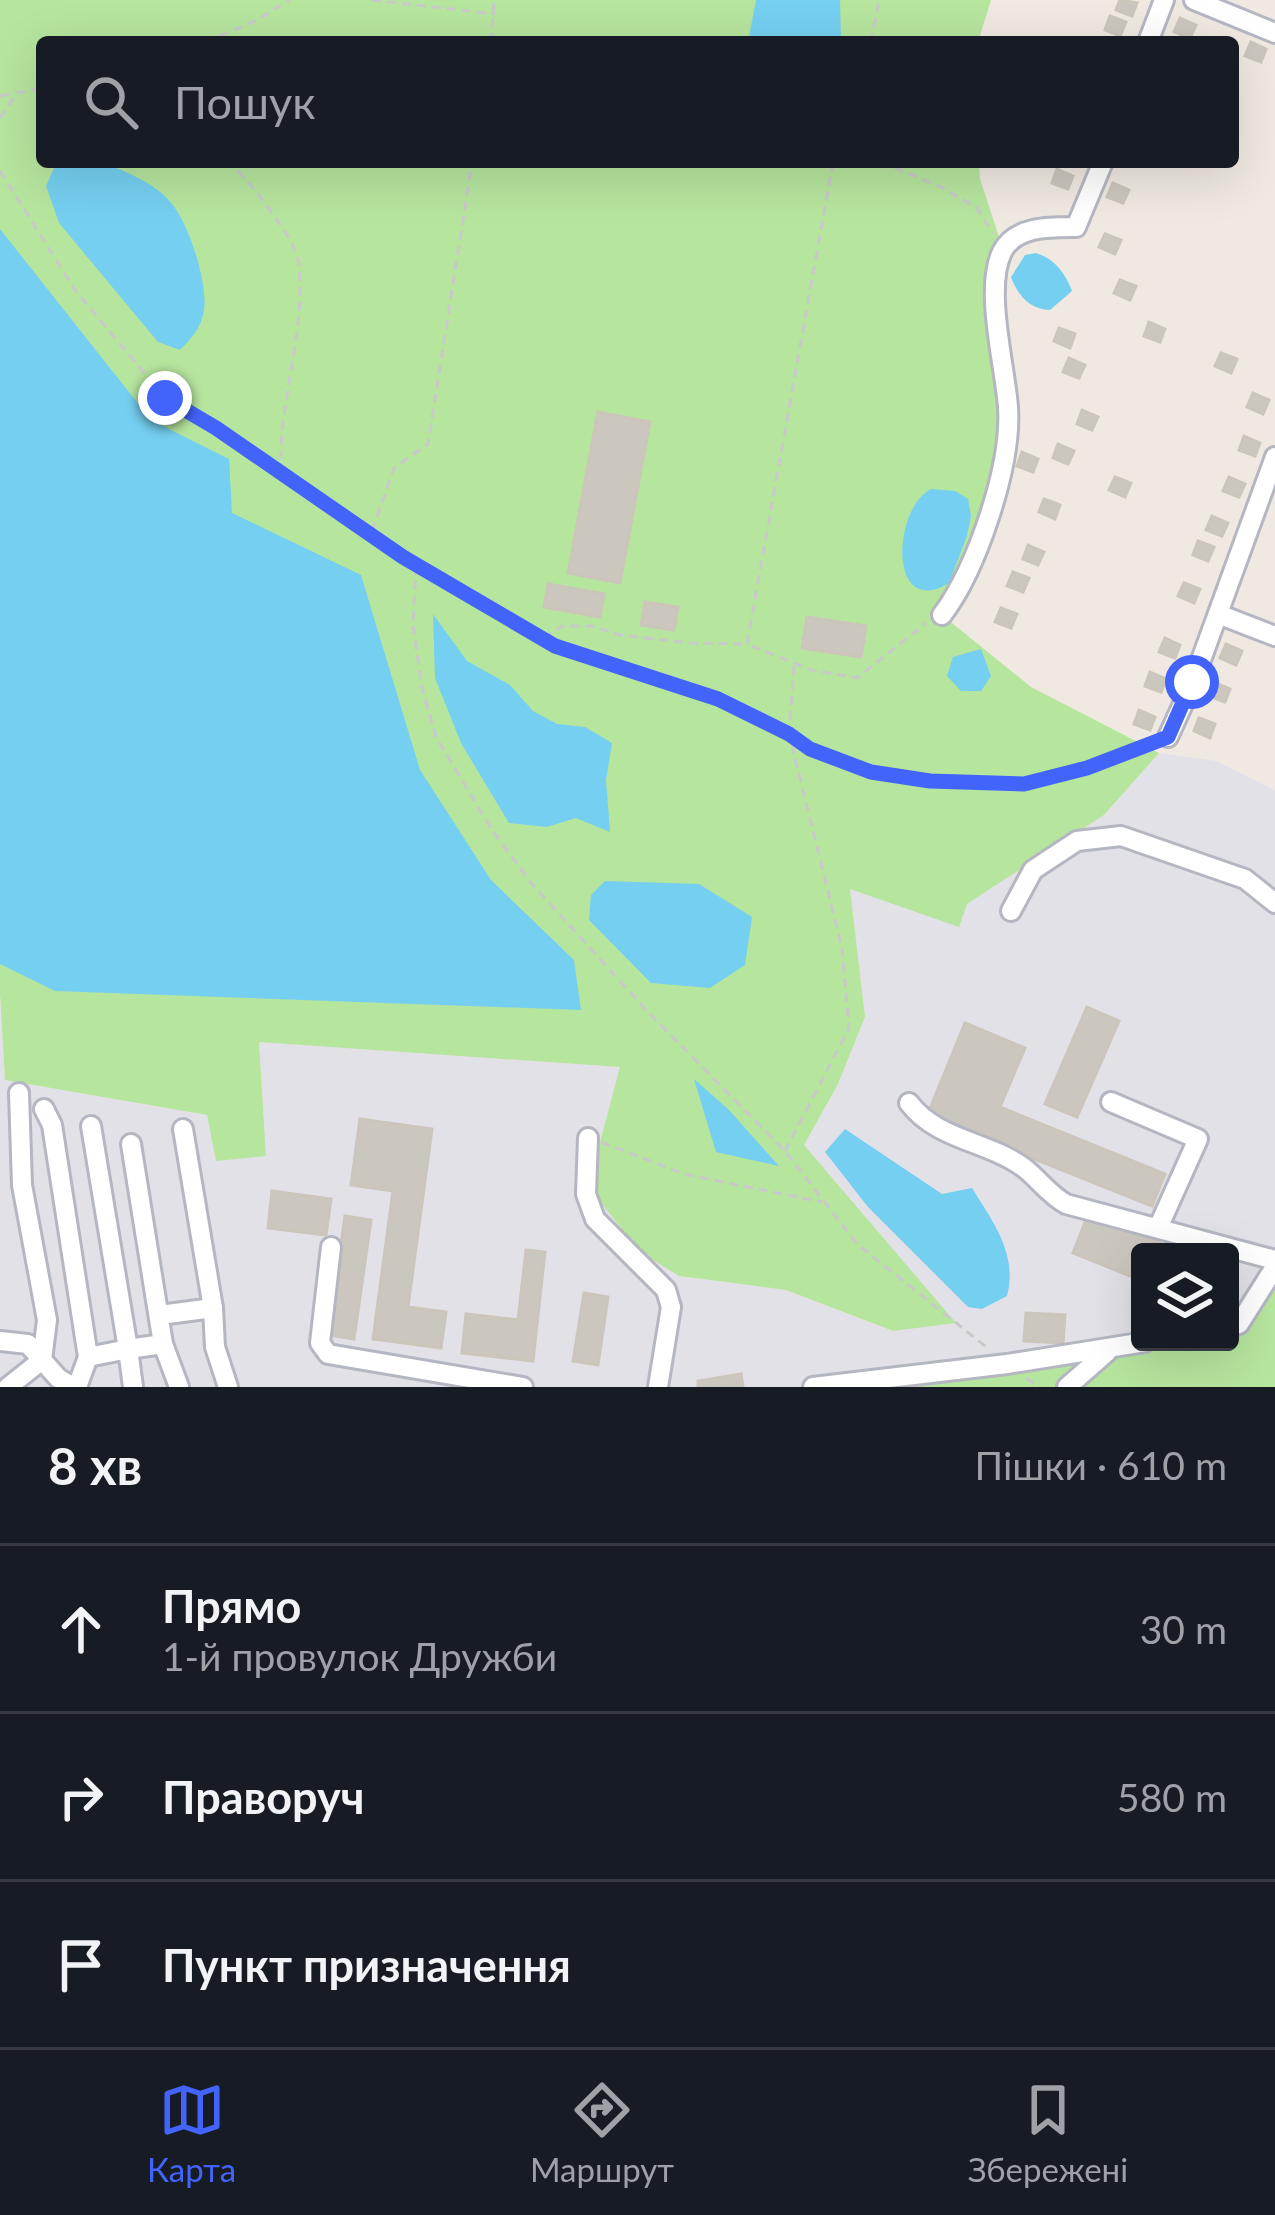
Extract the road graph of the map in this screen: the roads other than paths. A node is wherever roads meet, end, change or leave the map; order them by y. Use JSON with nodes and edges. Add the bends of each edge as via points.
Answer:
{"nodes":[{"id":1,"x":1164,"y":0,"type":"edge"},
{"id":2,"x":1194,"y":0,"type":"edge"},
{"id":3,"x":1275,"y":34,"type":"edge"},
{"id":4,"x":1150,"y":36,"type":"edge"},
{"id":5,"x":1100,"y":168,"type":"edge"},
{"id":6,"x":1275,"y":457,"type":"edge"},
{"id":7,"x":1218,"y":614,"type":"junction"},
{"id":8,"x":942,"y":615,"type":"road end"},
{"id":9,"x":1275,"y":636,"type":"edge"},
{"id":10,"x":1168,"y":737,"type":"road end"},
{"id":11,"x":1275,"y":903,"type":"edge"},
{"id":12,"x":1011,"y":911,"type":"dead end"},
{"id":13,"x":20,"y":1093,"type":"dead end"},
{"id":14,"x":909,"y":1102,"type":"dead end"},
{"id":15,"x":1111,"y":1102,"type":"dead end"},
{"id":16,"x":44,"y":1108,"type":"dead end"},
{"id":17,"x":91,"y":1126,"type":"dead end"},
{"id":18,"x":183,"y":1130,"type":"dead end"},
{"id":19,"x":588,"y":1138,"type":"road end"},
{"id":20,"x":131,"y":1144,"type":"dead end"},
{"id":21,"x":1158,"y":1228,"type":"junction"},
{"id":22,"x":331,"y":1247,"type":"dead end"},
{"id":23,"x":1274,"y":1270,"type":"edge"},
{"id":24,"x":213,"y":1308,"type":"junction"},
{"id":25,"x":160,"y":1316,"type":"junction"},
{"id":26,"x":1239,"y":1324,"type":"edge"},
{"id":27,"x":0,"y":1341,"type":"edge"},
{"id":28,"x":163,"y":1344,"type":"junction"},
{"id":29,"x":1131,"y":1345,"type":"edge"},
{"id":30,"x":128,"y":1349,"type":"junction"},
{"id":31,"x":1111,"y":1349,"type":"junction"},
{"id":32,"x":88,"y":1357,"type":"junction"},
{"id":33,"x":42,"y":1360,"type":"junction"},
{"id":34,"x":16,"y":1384,"type":"edge"},
{"id":35,"x":75,"y":1387,"type":"edge"},
{"id":36,"x":134,"y":1387,"type":"edge"},
{"id":37,"x":178,"y":1387,"type":"edge"},
{"id":38,"x":228,"y":1387,"type":"edge"},
{"id":39,"x":524,"y":1387,"type":"edge"},
{"id":40,"x":658,"y":1387,"type":"edge"},
{"id":41,"x":813,"y":1387,"type":"edge"},
{"id":42,"x":1066,"y":1387,"type":"edge"}],
"edges":[{"from":1,"to":4,"type":"street"},
{"from":2,"to":3,"type":"street"},
{"from":5,"to":8,"type":"street","via":[[1076,227],[1021,233],[1003,249],[994,276],[1009,433],[961,590]]},
{"from":6,"to":7,"type":"street"},
{"from":7,"to":9,"type":"street"},
{"from":7,"to":10,"type":"street"},
{"from":11,"to":12,"type":"street","via":[[1245,879],[1121,836],[1077,841],[1033,870]]},
{"from":13,"to":33,"type":"street","via":[[22,1185],[47,1321]]},
{"from":14,"to":21,"type":"street","via":[[922,1121],[1022,1167],[1066,1204]]},
{"from":15,"to":21,"type":"street","via":[[1198,1139]]},
{"from":16,"to":32,"type":"street"},
{"from":17,"to":30,"type":"street"},
{"from":18,"to":24,"type":"street"},
{"from":19,"to":40,"type":"street","via":[[586,1194],[596,1219],[666,1290],[671,1307]]},
{"from":20,"to":25,"type":"street"},
{"from":21,"to":23,"type":"street"},
{"from":22,"to":39,"type":"street","via":[[320,1343],[328,1354]]},
{"from":23,"to":26,"type":"street"},
{"from":24,"to":25,"type":"street"},
{"from":24,"to":38,"type":"street"},
{"from":25,"to":28,"type":"street"},
{"from":27,"to":33,"type":"street","via":[[28,1344]]},
{"from":28,"to":30,"type":"street"},
{"from":28,"to":37,"type":"street"},
{"from":29,"to":31,"type":"street"},
{"from":30,"to":32,"type":"street"},
{"from":30,"to":36,"type":"street"},
{"from":31,"to":41,"type":"street"},
{"from":31,"to":42,"type":"street"},
{"from":32,"to":35,"type":"street"},
{"from":33,"to":34,"type":"street"},
{"from":33,"to":35,"type":"street"}]}
